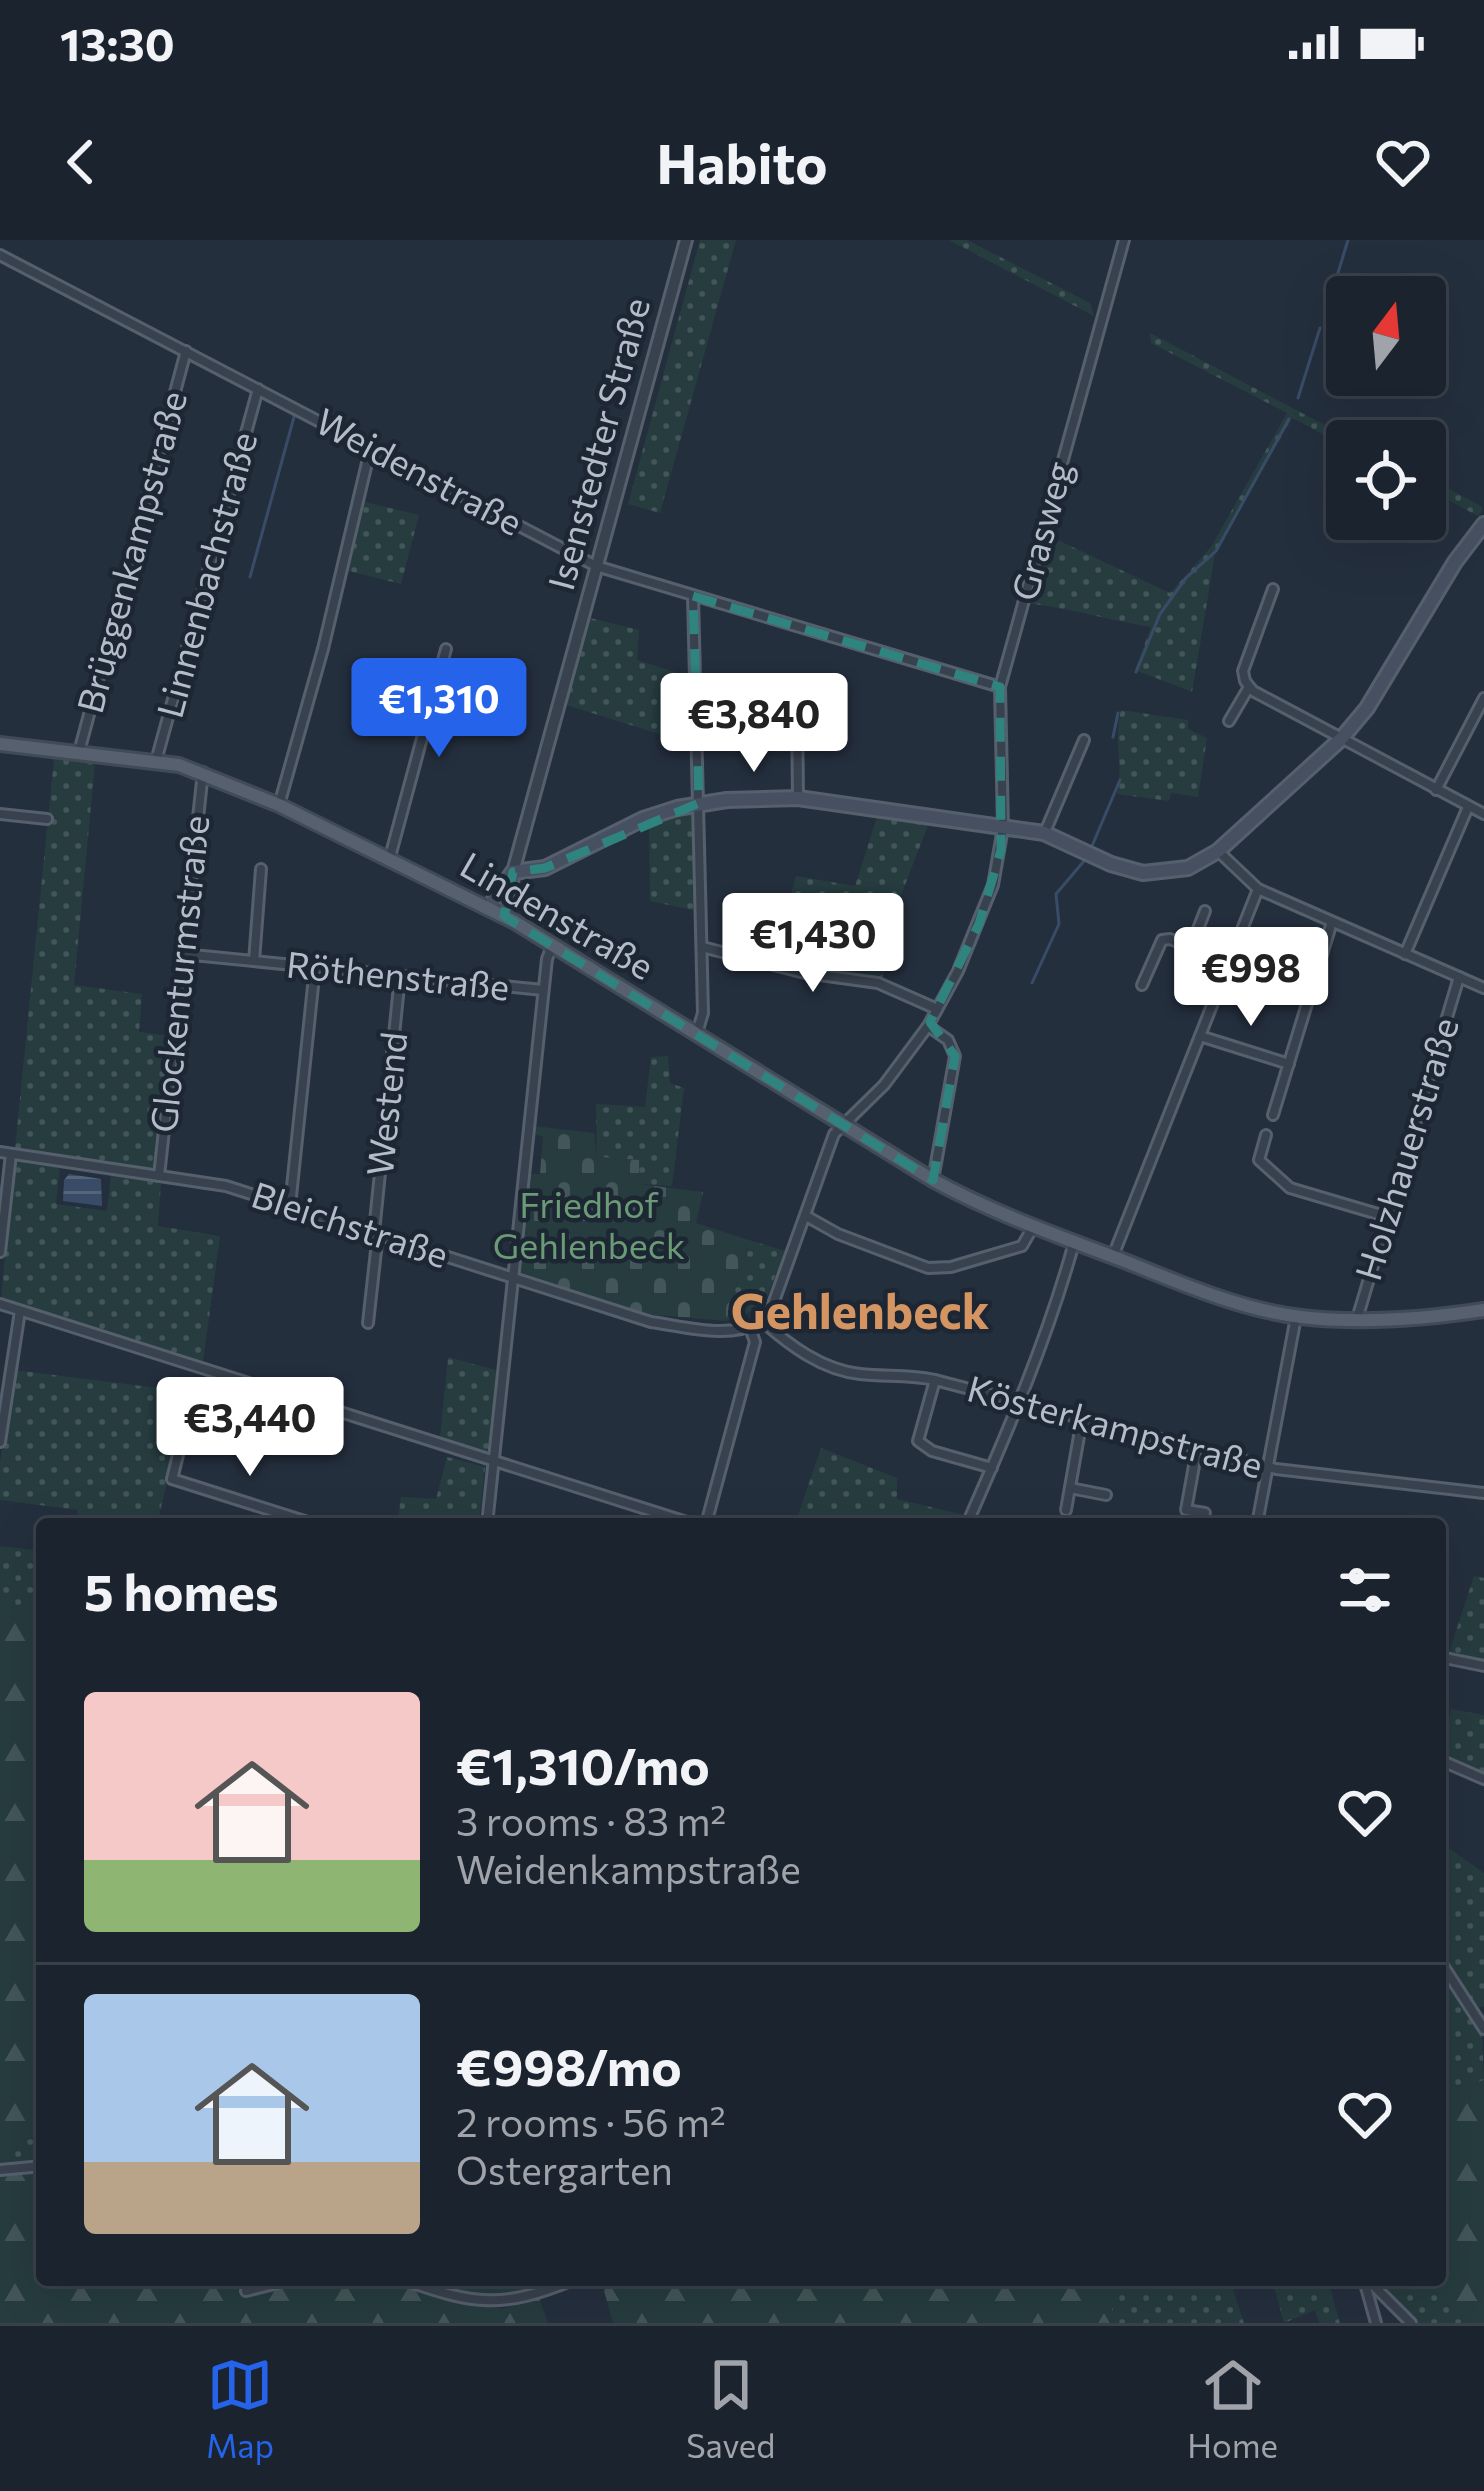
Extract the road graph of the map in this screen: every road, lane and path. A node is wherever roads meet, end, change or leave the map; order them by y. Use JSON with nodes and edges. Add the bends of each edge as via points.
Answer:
{"nodes":[{"id":1,"x":686,"y":240,"type":"edge"},
{"id":2,"x":1124,"y":240,"type":"edge"},
{"id":3,"x":0,"y":255,"type":"edge"},
{"id":4,"x":186,"y":351,"type":"junction"},
{"id":5,"x":258,"y":389,"type":"junction"},
{"id":6,"x":371,"y":446,"type":"junction"},
{"id":7,"x":1484,"y":524,"type":"edge"},
{"id":8,"x":596,"y":566,"type":"junction"},
{"id":9,"x":1273,"y":590,"type":"dead end"},
{"id":10,"x":693,"y":596,"type":"junction"},
{"id":11,"x":446,"y":650,"type":"dead end"},
{"id":12,"x":1000,"y":687,"type":"junction"},
{"id":13,"x":1249,"y":687,"type":"junction"},
{"id":14,"x":1484,"y":698,"type":"edge"},
{"id":15,"x":797,"y":707,"type":"junction"},
{"id":16,"x":824,"y":707,"type":"dead end"},
{"id":17,"x":772,"y":708,"type":"dead end"},
{"id":18,"x":1229,"y":721,"type":"dead end"},
{"id":19,"x":1084,"y":740,"type":"dead end"},
{"id":20,"x":1341,"y":740,"type":"junction"},
{"id":21,"x":0,"y":744,"type":"edge"},
{"id":22,"x":79,"y":752,"type":"junction"},
{"id":23,"x":156,"y":761,"type":"junction"},
{"id":24,"x":203,"y":772,"type":"junction"},
{"id":25,"x":1436,"y":790,"type":"junction"},
{"id":26,"x":798,"y":798,"type":"junction"},
{"id":27,"x":699,"y":803,"type":"junction"},
{"id":28,"x":279,"y":805,"type":"junction"},
{"id":29,"x":1468,"y":807,"type":"junction"},
{"id":30,"x":0,"y":814,"type":"edge"},
{"id":31,"x":1484,"y":814,"type":"edge"},
{"id":32,"x":47,"y":819,"type":"dead end"},
{"id":33,"x":1003,"y":828,"type":"junction"},
{"id":34,"x":1044,"y":833,"type":"junction"},
{"id":35,"x":1218,"y":851,"type":"junction"},
{"id":36,"x":390,"y":857,"type":"junction"},
{"id":37,"x":261,"y":869,"type":"dead end"},
{"id":38,"x":513,"y":872,"type":"junction"},
{"id":39,"x":1258,"y":889,"type":"junction"},
{"id":40,"x":488,"y":907,"type":"junction"},
{"id":41,"x":1205,"y":911,"type":"dead end"},
{"id":42,"x":504,"y":916,"type":"junction"},
{"id":43,"x":1332,"y":922,"type":"junction"},
{"id":44,"x":553,"y":945,"type":"junction"},
{"id":45,"x":702,"y":947,"type":"junction"},
{"id":46,"x":1191,"y":947,"type":"junction"},
{"id":47,"x":183,"y":954,"type":"junction"},
{"id":48,"x":1405,"y":954,"type":"junction"},
{"id":49,"x":254,"y":961,"type":"junction"},
{"id":50,"x":1229,"y":962,"type":"junction"},
{"id":51,"x":315,"y":967,"type":"junction"},
{"id":52,"x":400,"y":976,"type":"junction"},
{"id":53,"x":1459,"y":977,"type":"junction"},
{"id":54,"x":1142,"y":985,"type":"dead end"},
{"id":55,"x":1484,"y":988,"type":"edge"},
{"id":56,"x":543,"y":990,"type":"junction"},
{"id":57,"x":937,"y":1009,"type":"junction"},
{"id":58,"x":928,"y":1026,"type":"junction"},
{"id":59,"x":697,"y":1034,"type":"junction"},
{"id":60,"x":1200,"y":1036,"type":"junction"},
{"id":61,"x":1288,"y":1064,"type":"junction"},
{"id":62,"x":1273,"y":1115,"type":"dead end"},
{"id":63,"x":842,"y":1123,"type":"junction"},
{"id":64,"x":1266,"y":1135,"type":"dead end"},
{"id":65,"x":5,"y":1153,"type":"edge"},
{"id":66,"x":159,"y":1176,"type":"junction"},
{"id":67,"x":933,"y":1180,"type":"junction"},
{"id":68,"x":290,"y":1206,"type":"junction"},
{"id":69,"x":806,"y":1216,"type":"junction"},
{"id":70,"x":1388,"y":1217,"type":"junction"},
{"id":71,"x":1033,"y":1227,"type":"junction"},
{"id":72,"x":376,"y":1233,"type":"junction"},
{"id":73,"x":1074,"y":1243,"type":"junction"},
{"id":74,"x":0,"y":1252,"type":"edge"},
{"id":75,"x":1113,"y":1257,"type":"junction"},
{"id":76,"x":511,"y":1277,"type":"junction"},
{"id":77,"x":0,"y":1304,"type":"edge"},
{"id":78,"x":1484,"y":1310,"type":"edge"},
{"id":79,"x":20,"y":1311,"type":"junction"},
{"id":80,"x":1296,"y":1317,"type":"junction"},
{"id":81,"x":1357,"y":1320,"type":"junction"},
{"id":82,"x":762,"y":1321,"type":"junction"},
{"id":83,"x":368,"y":1323,"type":"dead end"},
{"id":84,"x":750,"y":1328,"type":"junction"},
{"id":85,"x":935,"y":1380,"type":"junction"},
{"id":86,"x":268,"y":1390,"type":"junction"},
{"id":87,"x":1021,"y":1403,"type":"junction"},
{"id":88,"x":1082,"y":1419,"type":"junction"},
{"id":89,"x":1,"y":1433,"type":"edge"},
{"id":90,"x":0,"y":1442,"type":"edge"},
{"id":91,"x":1197,"y":1448,"type":"junction"},
{"id":92,"x":494,"y":1462,"type":"junction"},
{"id":93,"x":1267,"y":1467,"type":"junction"},
{"id":94,"x":992,"y":1468,"type":"junction"},
{"id":95,"x":1070,"y":1488,"type":"junction"},
{"id":96,"x":1484,"y":1493,"type":"edge"},
{"id":97,"x":1106,"y":1496,"type":"dead end"},
{"id":98,"x":1066,"y":1510,"type":"dead end"},
{"id":99,"x":1204,"y":1514,"type":"dead end"},
{"id":100,"x":295,"y":1518,"type":"edge"},
{"id":101,"x":488,"y":1518,"type":"edge"},
{"id":102,"x":674,"y":1518,"type":"edge"},
{"id":103,"x":708,"y":1518,"type":"edge"},
{"id":104,"x":970,"y":1518,"type":"edge"},
{"id":105,"x":1258,"y":1518,"type":"edge"},
{"id":106,"x":1446,"y":1658,"type":"edge"},
{"id":107,"x":1484,"y":1666,"type":"edge"},
{"id":108,"x":1446,"y":1763,"type":"edge"},
{"id":109,"x":1484,"y":1779,"type":"edge"},
{"id":110,"x":1446,"y":1969,"type":"edge"},
{"id":111,"x":1484,"y":2029,"type":"edge"},
{"id":112,"x":36,"y":2167,"type":"edge"},
{"id":113,"x":0,"y":2170,"type":"edge"},
{"id":114,"x":266,"y":2286,"type":"edge"},
{"id":115,"x":424,"y":2286,"type":"edge"},
{"id":116,"x":557,"y":2286,"type":"edge"},
{"id":117,"x":1367,"y":2286,"type":"edge"},
{"id":118,"x":1372,"y":2286,"type":"edge"},
{"id":119,"x":246,"y":2291,"type":"dead end"},
{"id":120,"x":1376,"y":2323,"type":"edge"},
{"id":121,"x":1411,"y":2323,"type":"edge"}],
"edges":[{"from":1,"to":8,"type":"street","name":"Isenstedter Straße"},
{"from":2,"to":12,"type":"street","name":"Grasweg"},
{"from":3,"to":4,"type":"street","name":"Weidenstraße"},
{"from":4,"to":5,"type":"street","name":"Weidenstraße"},
{"from":4,"to":22,"type":"street","name":"Brüggenkampstraße"},
{"from":5,"to":6,"type":"street","name":"Weidenstraße"},
{"from":5,"to":23,"type":"street","name":"Linnenbachstraße"},
{"from":6,"to":8,"type":"street","name":"Weidenstraße"},
{"from":6,"to":28,"type":"street"},
{"from":7,"to":20,"type":"main road"},
{"from":8,"to":10,"type":"street","name":"Weidenstraße"},
{"from":8,"to":38,"type":"street","name":"Isenstedter Straße"},
{"from":9,"to":13,"type":"street","via":[[1243,671]]},
{"from":10,"to":12,"type":"street","name":"Weidenstraße"},
{"from":10,"to":27,"type":"street"},
{"from":11,"to":36,"type":"street"},
{"from":12,"to":33,"type":"street","name":"Grasweg"},
{"from":13,"to":18,"type":"street"},
{"from":13,"to":20,"type":"street"},
{"from":14,"to":25,"type":"street"},
{"from":15,"to":16,"type":"street"},
{"from":15,"to":17,"type":"street"},
{"from":15,"to":26,"type":"street"},
{"from":19,"to":34,"type":"street"},
{"from":20,"to":25,"type":"street"},
{"from":20,"to":35,"type":"main road"},
{"from":21,"to":22,"type":"main road","name":"Lindenstraße"},
{"from":22,"to":23,"type":"main road","name":"Lindenstraße"},
{"from":23,"to":24,"type":"main road","name":"Lindenstraße"},
{"from":24,"to":28,"type":"main road","name":"Lindenstraße"},
{"from":24,"to":47,"type":"street","name":"Glockenturmstraße"},
{"from":25,"to":29,"type":"street"},
{"from":26,"to":27,"type":"main road"},
{"from":26,"to":33,"type":"main road"},
{"from":27,"to":38,"type":"main road","via":[[643,819],[545,868]]},
{"from":27,"to":45,"type":"street"},
{"from":28,"to":36,"type":"main road","name":"Lindenstraße"},
{"from":29,"to":31,"type":"street"},
{"from":29,"to":48,"type":"street"},
{"from":30,"to":32,"type":"street"},
{"from":33,"to":34,"type":"main road"},
{"from":33,"to":57,"type":"street","name":"Grasweg","via":[[979,924]]},
{"from":34,"to":35,"type":"main road","via":[[1143,873],[1188,868]]},
{"from":35,"to":39,"type":"street"},
{"from":36,"to":40,"type":"main road","name":"Lindenstraße"},
{"from":37,"to":49,"type":"street","name":"Röthenstraße"},
{"from":38,"to":40,"type":"main road","name":"Isenstedter Straße"},
{"from":38,"to":42,"type":"main road","name":"Isenstedter Straße"},
{"from":39,"to":43,"type":"street"},
{"from":39,"to":50,"type":"street"},
{"from":40,"to":42,"type":"main road","name":"Lindenstraße"},
{"from":41,"to":46,"type":"street"},
{"from":42,"to":44,"type":"main road","name":"Lindenstraße"},
{"from":43,"to":48,"type":"street"},
{"from":43,"to":61,"type":"street"},
{"from":44,"to":56,"type":"street"},
{"from":44,"to":59,"type":"main road","name":"Lindenstraße"},
{"from":45,"to":57,"type":"street","via":[[878,983]]},
{"from":45,"to":59,"type":"street"},
{"from":46,"to":50,"type":"street"},
{"from":46,"to":54,"type":"street","via":[[1162,940]]},
{"from":47,"to":49,"type":"street","name":"Röthenstraße"},
{"from":47,"to":66,"type":"street","name":"Glockenturmstraße"},
{"from":48,"to":53,"type":"street"},
{"from":49,"to":51,"type":"street","name":"Röthenstraße"},
{"from":50,"to":60,"type":"street"},
{"from":51,"to":52,"type":"street","name":"Röthenstraße"},
{"from":51,"to":68,"type":"street"},
{"from":52,"to":56,"type":"street","name":"Röthenstraße"},
{"from":52,"to":72,"type":"street","name":"Westend"},
{"from":53,"to":55,"type":"street"},
{"from":53,"to":70,"type":"street","name":"Holzhauerstraße"},
{"from":56,"to":76,"type":"street"},
{"from":57,"to":58,"type":"street","name":"Grasweg"},
{"from":58,"to":63,"type":"street","name":"Grasweg","via":[[884,1085]]},
{"from":58,"to":67,"type":"street","via":[[955,1056]]},
{"from":59,"to":63,"type":"main road","name":"Lindenstraße"},
{"from":60,"to":61,"type":"street"},
{"from":60,"to":75,"type":"street"},
{"from":61,"to":62,"type":"street"},
{"from":63,"to":67,"type":"main road","name":"Lindenstraße"},
{"from":63,"to":69,"type":"street"},
{"from":64,"to":70,"type":"street","via":[[1259,1160],[1290,1188]]},
{"from":65,"to":66,"type":"street","name":"Bleichstraße"},
{"from":65,"to":74,"type":"street"},
{"from":66,"to":68,"type":"street","name":"Bleichstraße"},
{"from":67,"to":71,"type":"main road","name":"Lindenstraße"},
{"from":68,"to":72,"type":"street","name":"Bleichstraße"},
{"from":69,"to":71,"type":"street","via":[[936,1268],[1022,1246]]},
{"from":69,"to":82,"type":"street"},
{"from":70,"to":81,"type":"street","name":"Holzhauerstraße"},
{"from":71,"to":73,"type":"main road","name":"Lindenstraße"},
{"from":72,"to":76,"type":"street","name":"Bleichstraße"},
{"from":72,"to":83,"type":"street","name":"Westend"},
{"from":73,"to":75,"type":"main road","name":"Lindenstraße"},
{"from":73,"to":87,"type":"street"},
{"from":75,"to":80,"type":"main road","name":"Lindenstraße"},
{"from":76,"to":84,"type":"street","name":"Bleichstraße","via":[[651,1322]]},
{"from":76,"to":92,"type":"street"},
{"from":77,"to":79,"type":"street"},
{"from":78,"to":81,"type":"main road","name":"Lindenstraße"},
{"from":79,"to":86,"type":"street"},
{"from":79,"to":89,"type":"street"},
{"from":80,"to":81,"type":"main road","name":"Lindenstraße"},
{"from":80,"to":93,"type":"street"},
{"from":82,"to":84,"type":"street"},
{"from":82,"to":85,"type":"street","name":"Kösterkampstraße","via":[[794,1350],[851,1373]]},
{"from":84,"to":103,"type":"street","via":[[754,1342]]},
{"from":85,"to":87,"type":"street","name":"Kösterkampstraße"},
{"from":85,"to":94,"type":"street","via":[[918,1441]]},
{"from":86,"to":92,"type":"street"},
{"from":86,"to":100,"type":"street","via":[[183,1436],[172,1479]]},
{"from":87,"to":88,"type":"street","name":"Kösterkampstraße"},
{"from":87,"to":94,"type":"street"},
{"from":88,"to":91,"type":"street","name":"Kösterkampstraße"},
{"from":88,"to":95,"type":"street"},
{"from":89,"to":90,"type":"street"},
{"from":91,"to":93,"type":"street","name":"Kösterkampstraße"},
{"from":91,"to":99,"type":"street","via":[[1186,1510]]},
{"from":92,"to":101,"type":"street"},
{"from":92,"to":102,"type":"street"},
{"from":93,"to":96,"type":"street","name":"Kösterkampstraße"},
{"from":93,"to":105,"type":"street"},
{"from":94,"to":104,"type":"street"},
{"from":95,"to":97,"type":"street"},
{"from":95,"to":98,"type":"street"},
{"from":106,"to":107,"type":"street"},
{"from":108,"to":109,"type":"street"},
{"from":110,"to":111,"type":"street"},
{"from":112,"to":113,"type":"street"},
{"from":114,"to":119,"type":"street"},
{"from":115,"to":116,"type":"street","via":[[501,2303]]},
{"from":117,"to":120,"type":"street"},
{"from":118,"to":121,"type":"street"}]}
